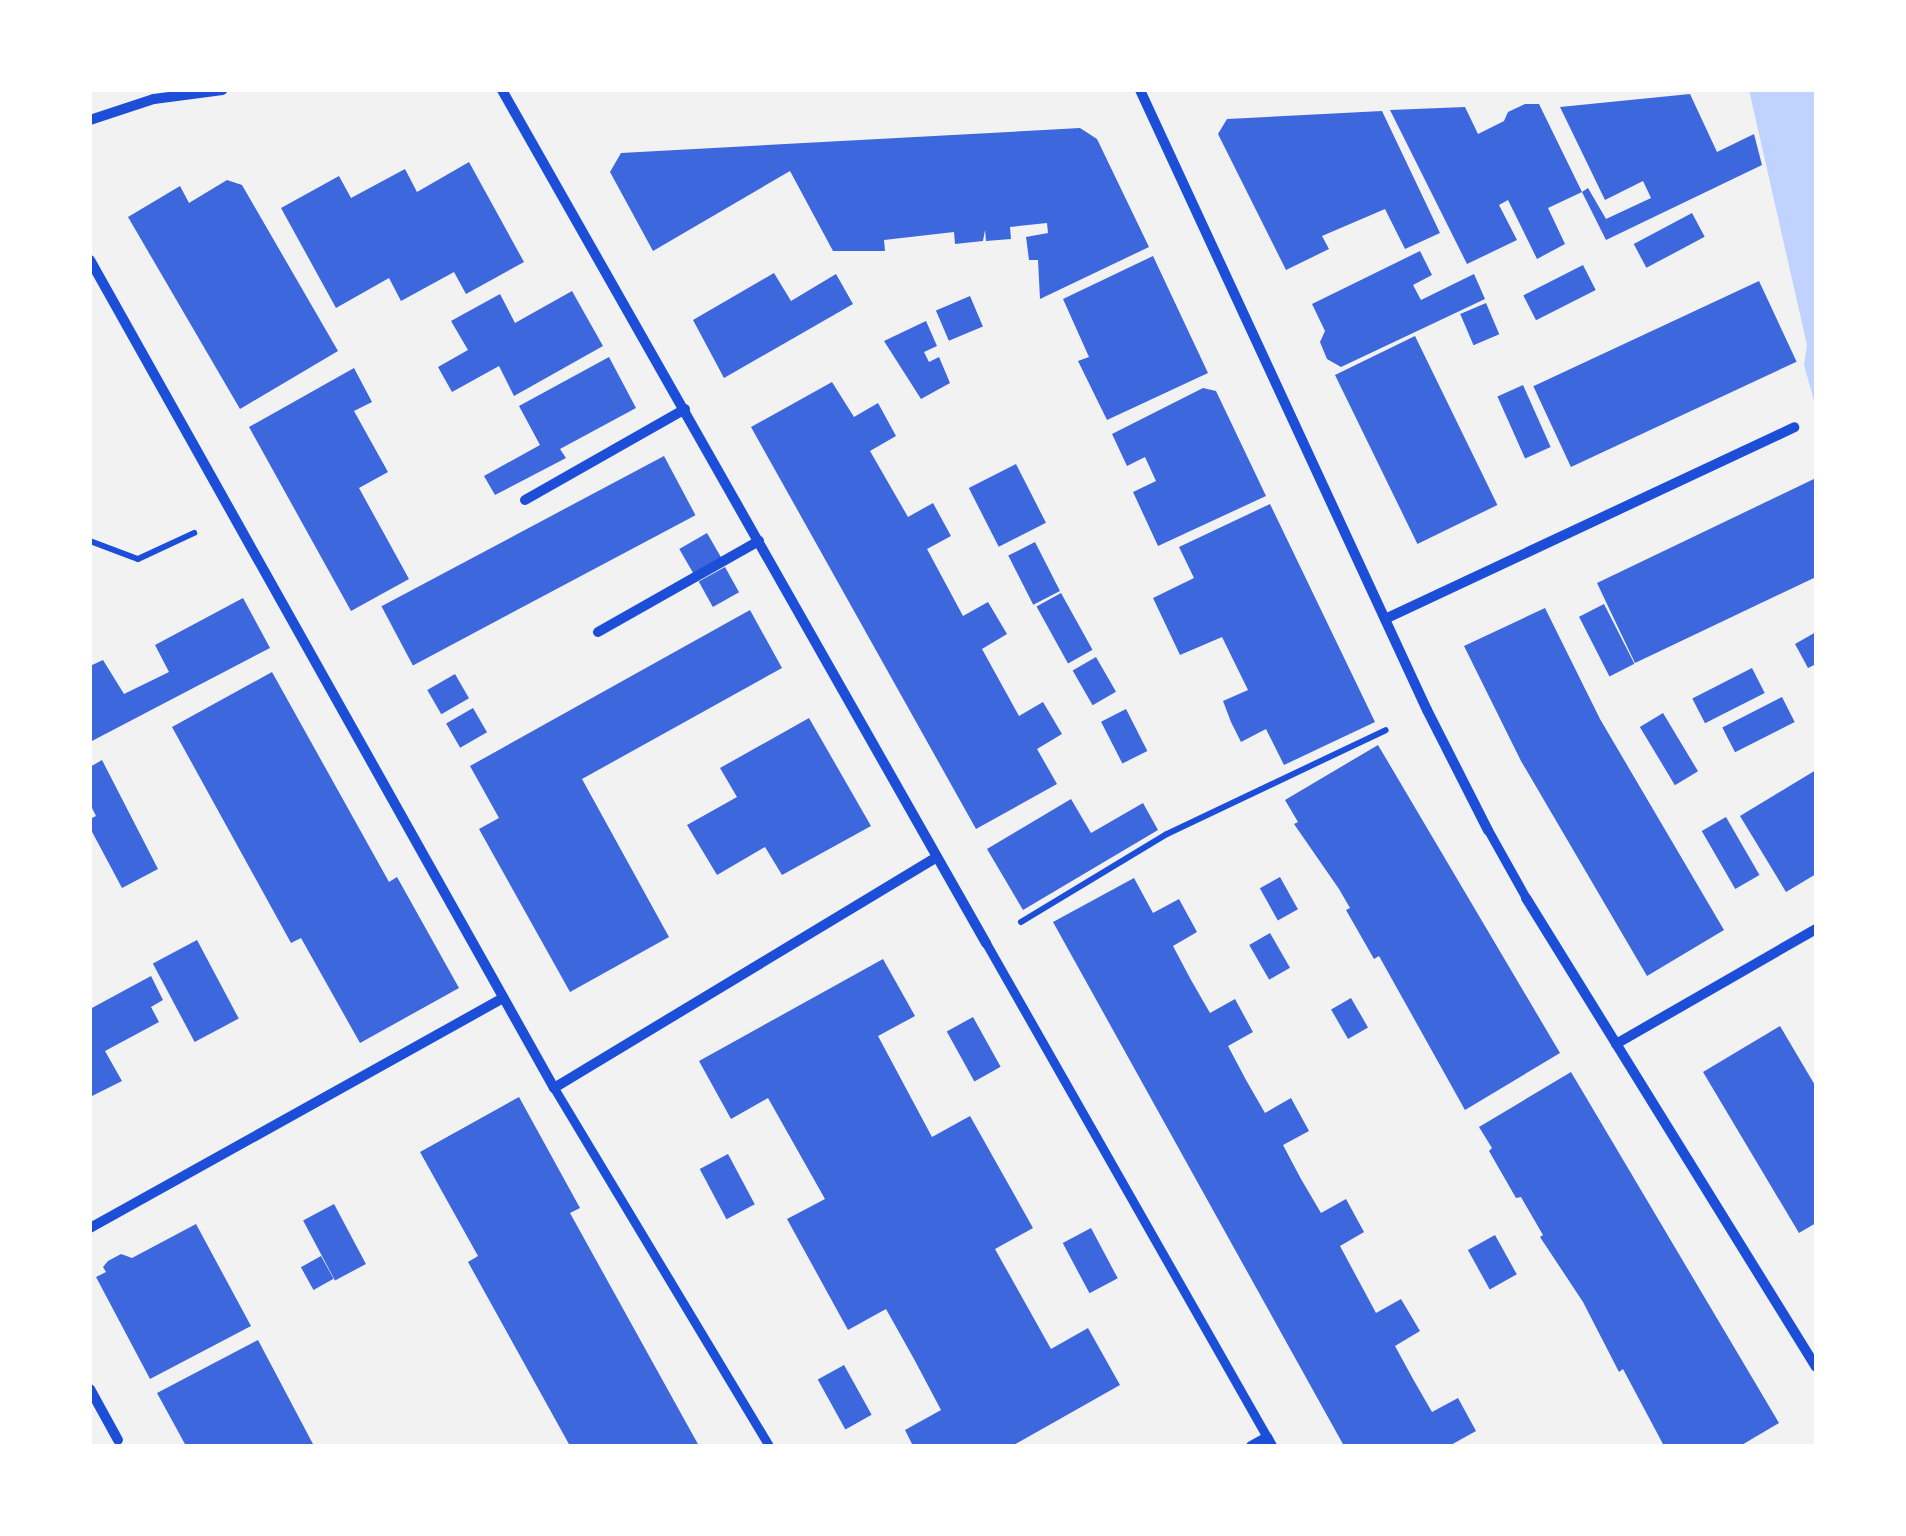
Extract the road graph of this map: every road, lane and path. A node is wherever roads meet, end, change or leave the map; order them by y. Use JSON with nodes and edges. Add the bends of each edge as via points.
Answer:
{"nodes":[{"id":1,"x":222,"y":90,"type":"edge"},
{"id":2,"x":502,"y":90,"type":"edge"},
{"id":3,"x":1140,"y":90,"type":"edge"},
{"id":4,"x":90,"y":120,"type":"edge"},
{"id":5,"x":90,"y":260,"type":"edge"},
{"id":6,"x":684,"y":409,"type":"junction"},
{"id":7,"x":1794,"y":427,"type":"dead end"},
{"id":8,"x":525,"y":500,"type":"dead end"},
{"id":9,"x":234,"y":514,"type":"junction"},
{"id":10,"x":90,"y":541,"type":"edge"},
{"id":11,"x":759,"y":541,"type":"junction"},
{"id":12,"x":1385,"y":619,"type":"junction"},
{"id":13,"x":598,"y":632,"type":"dead end"},
{"id":14,"x":1427,"y":710,"type":"junction"},
{"id":15,"x":1488,"y":830,"type":"joint"},
{"id":16,"x":936,"y":858,"type":"junction"},
{"id":17,"x":1526,"y":898,"type":"joint"},
{"id":18,"x":1816,"y":928,"type":"edge"},
{"id":19,"x":986,"y":943,"type":"junction"},
{"id":20,"x":503,"y":998,"type":"junction"},
{"id":21,"x":1616,"y":1044,"type":"junction"},
{"id":22,"x":554,"y":1088,"type":"junction"},
{"id":23,"x":90,"y":1228,"type":"edge"},
{"id":24,"x":1816,"y":1367,"type":"edge"},
{"id":25,"x":90,"y":1389,"type":"edge"},
{"id":26,"x":118,"y":1440,"type":"dead end"},
{"id":27,"x":1269,"y":1442,"type":"edge"},
{"id":28,"x":769,"y":1446,"type":"edge"},
{"id":29,"x":1251,"y":1446,"type":"edge"}],
"edges":[{"from":1,"to":4,"type":"street","via":[[154,99]]},
{"from":2,"to":6,"type":"street"},
{"from":3,"to":12,"type":"street"},
{"from":5,"to":9,"type":"street"},
{"from":6,"to":8,"type":"street"},
{"from":6,"to":11,"type":"street"},
{"from":7,"to":12,"type":"street"},
{"from":9,"to":10,"type":"path","via":[[138,559]]},
{"from":9,"to":20,"type":"street"},
{"from":11,"to":13,"type":"street"},
{"from":11,"to":16,"type":"street"},
{"from":12,"to":14,"type":"street"},
{"from":14,"to":15,"type":"street"},
{"from":14,"to":19,"type":"path","via":[[1167,834]]},
{"from":15,"to":17,"type":"street"},
{"from":16,"to":19,"type":"street"},
{"from":16,"to":22,"type":"street"},
{"from":17,"to":21,"type":"street"},
{"from":18,"to":21,"type":"street"},
{"from":19,"to":27,"type":"street"},
{"from":20,"to":22,"type":"street"},
{"from":20,"to":23,"type":"street"},
{"from":21,"to":24,"type":"street"},
{"from":22,"to":28,"type":"street"},
{"from":25,"to":26,"type":"street"},
{"from":27,"to":29,"type":"street"}]}
